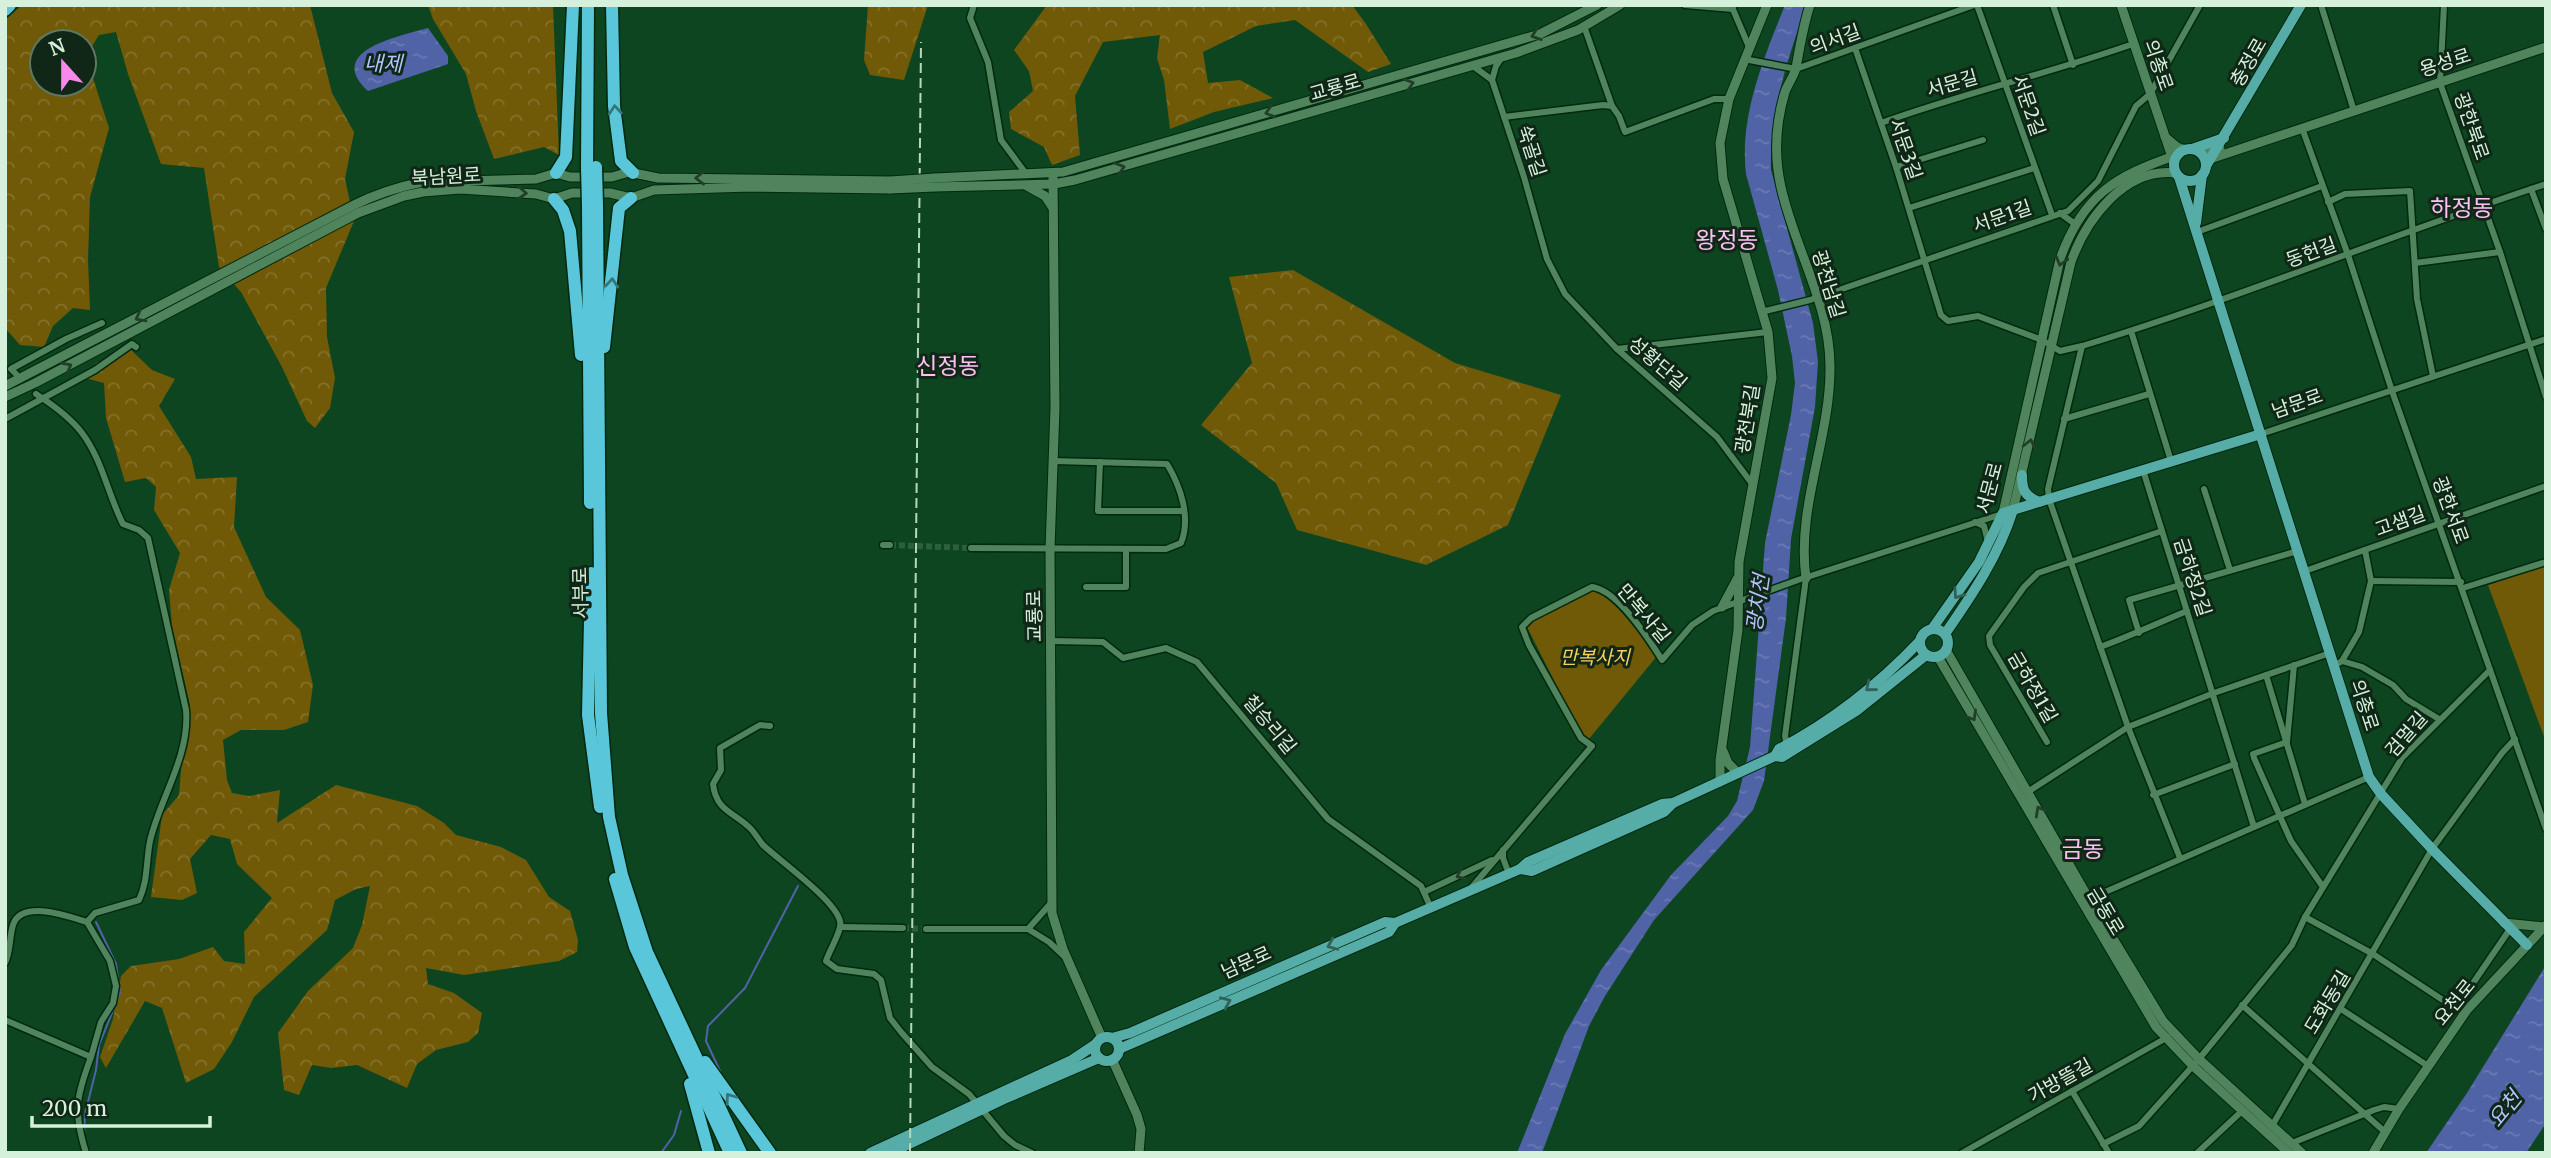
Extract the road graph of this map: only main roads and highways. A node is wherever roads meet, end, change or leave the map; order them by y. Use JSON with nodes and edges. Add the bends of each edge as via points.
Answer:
{"nodes":[{"id":1,"x":10,"y":5,"type":"edge"},
{"id":2,"x":573,"y":5,"type":"edge"},
{"id":3,"x":588,"y":5,"type":"edge"},
{"id":4,"x":596,"y":5,"type":"edge"},
{"id":5,"x":612,"y":5,"type":"edge"},
{"id":6,"x":2301,"y":5,"type":"edge"},
{"id":7,"x":5,"y":10,"type":"edge"},
{"id":8,"x":2224,"y":138,"type":"junction"},
{"id":9,"x":2182,"y":159,"type":"junction"},
{"id":10,"x":2209,"y":162,"type":"junction"},
{"id":11,"x":592,"y":167,"type":"junction"},
{"id":12,"x":552,"y":174,"type":"road end"},
{"id":13,"x":634,"y":174,"type":"road end"},
{"id":14,"x":634,"y":195,"type":"road end"},
{"id":15,"x":552,"y":198,"type":"road end"},
{"id":16,"x":2196,"y":230,"type":"junction"},
{"id":17,"x":2261,"y":434,"type":"junction"},
{"id":18,"x":594,"y":473,"type":"junction"},
{"id":19,"x":2022,"y":475,"type":"road end"},
{"id":20,"x":2044,"y":501,"type":"junction"},
{"id":21,"x":2008,"y":512,"type":"junction"},
{"id":22,"x":1932,"y":629,"type":"junction"},
{"id":23,"x":1945,"y":634,"type":"junction"},
{"id":24,"x":1920,"y":641,"type":"junction"},
{"id":25,"x":1926,"y":655,"type":"junction"},
{"id":26,"x":1853,"y":707,"type":"junction"},
{"id":27,"x":1774,"y":756,"type":"junction"},
{"id":28,"x":2527,"y":945,"type":"road end"},
{"id":29,"x":666,"y":1006,"type":"junction"},
{"id":30,"x":1177,"y":1017,"type":"junction"},
{"id":31,"x":1103,"y":1040,"type":"junction"},
{"id":32,"x":1119,"y":1049,"type":"junction"},
{"id":33,"x":1099,"y":1058,"type":"junction"},
{"id":34,"x":981,"y":1107,"type":"junction"},
{"id":35,"x":709,"y":1153,"type":"edge"},
{"id":36,"x":730,"y":1153,"type":"edge"},
{"id":37,"x":741,"y":1153,"type":"edge"},
{"id":38,"x":770,"y":1153,"type":"edge"},
{"id":39,"x":870,"y":1153,"type":"edge"},
{"id":40,"x":890,"y":1153,"type":"edge"}],
"edges":[{"from":1,"to":7,"type":"highway"},
{"from":2,"to":12,"type":"highway","via":[[566,157]]},
{"from":3,"to":11,"type":"highway","name":"서부로"},
{"from":4,"to":11,"type":"highway","name":"서부로"},
{"from":13,"to":5,"type":"highway","one_way":true,"via":[[621,161],[614,106]]},
{"from":6,"to":8,"type":"main road","name":"충정로"},
{"from":8,"to":9,"type":"main road"},
{"from":8,"to":10,"type":"main road","name":"충정로"},
{"from":9,"to":10,"type":"main road","via":[[2204,157]]},
{"from":9,"to":10,"type":"main road","via":[[2188,181]]},
{"from":9,"to":16,"type":"main road","name":"의총로"},
{"from":10,"to":16,"type":"main road"},
{"from":11,"to":18,"type":"highway","name":"서부로","bridge":true},
{"from":18,"to":14,"type":"highway","one_way":true,"via":[[602,440],[603,355],[619,208]]},
{"from":15,"to":18,"type":"highway","via":[[563,210],[570,231],[584,436]]},
{"from":16,"to":17,"type":"main road","name":"의총로"},
{"from":17,"to":20,"type":"main road","name":"남문로"},
{"from":17,"to":28,"type":"main road","name":"의총로","via":[[2330,653],[2338,663],[2370,777],[2432,849]]},
{"from":18,"to":29,"type":"highway","name":"서부로","via":[[588,715],[602,822],[635,947]]},
{"from":19,"to":20,"type":"main road","via":[[2024,492],[2030,499]]},
{"from":20,"to":21,"type":"main road","name":"남문로"},
{"from":21,"to":22,"type":"main road","name":"서문로","one_way":true},
{"from":21,"to":23,"type":"main road","name":"서문로","via":[[2001,542]]},
{"from":22,"to":23,"type":"main road"},
{"from":22,"to":24,"type":"main road"},
{"from":23,"to":25,"type":"main road","name":"금동로","via":[[1948,642],[1942,653]]},
{"from":24,"to":25,"type":"main road"},
{"from":24,"to":26,"type":"main road","one_way":true},
{"from":25,"to":26,"type":"main road"},
{"from":26,"to":27,"type":"main road"},
{"from":26,"to":27,"type":"main road","via":[[1782,757]]},
{"from":27,"to":30,"type":"main road","name":"남문로","via":[[1673,803],[1664,813],[1532,871],[1520,869],[1395,923],[1389,932]]},
{"from":29,"to":35,"type":"highway"},
{"from":29,"to":36,"type":"highway","name":"서부로"},
{"from":29,"to":37,"type":"highway","name":"서부로"},
{"from":38,"to":29,"type":"highway","one_way":true},
{"from":30,"to":31,"type":"main road","name":"남문로"},
{"from":30,"to":32,"type":"main road","name":"남문로"},
{"from":31,"to":32,"type":"main road","via":[[1118,1043]]},
{"from":31,"to":33,"type":"main road","via":[[1095,1052]]},
{"from":31,"to":34,"type":"main road","name":"남문로"},
{"from":32,"to":33,"type":"main road","name":"남문로","via":[[1112,1059]]},
{"from":33,"to":34,"type":"main road","name":"남문로"},
{"from":34,"to":39,"type":"main road","name":"남문로"},
{"from":34,"to":40,"type":"main road","name":"남문로"}]}
